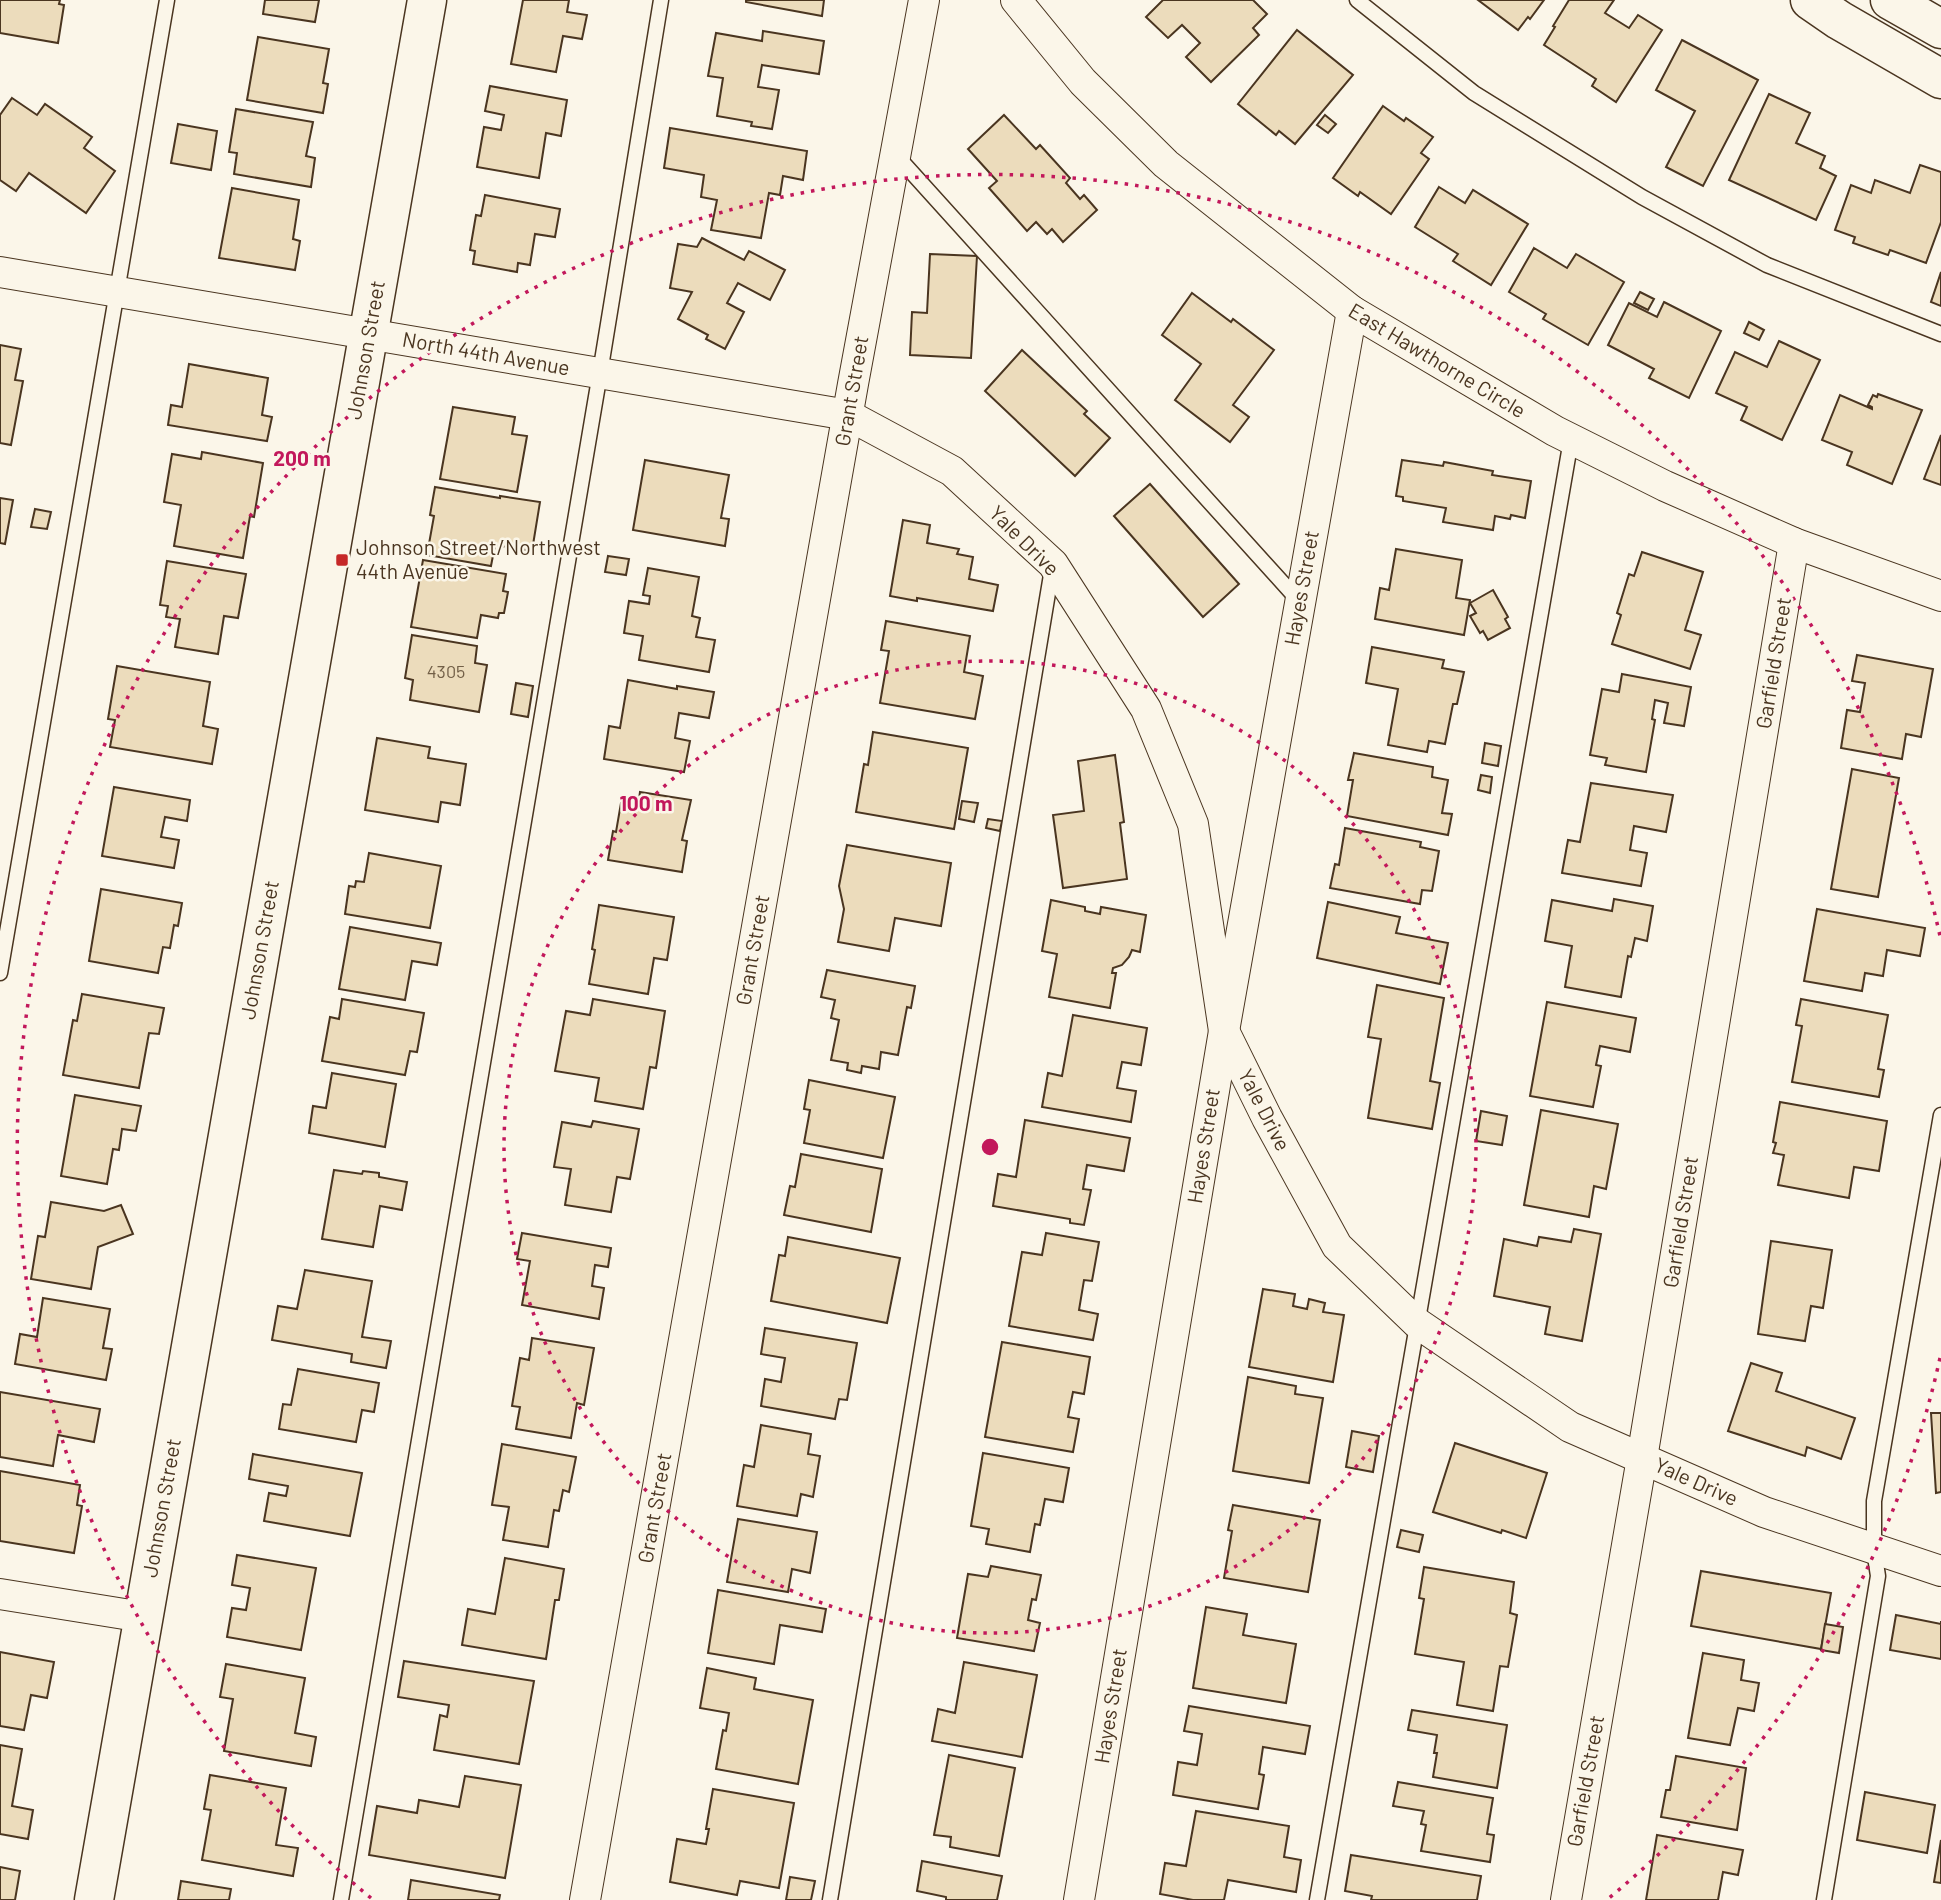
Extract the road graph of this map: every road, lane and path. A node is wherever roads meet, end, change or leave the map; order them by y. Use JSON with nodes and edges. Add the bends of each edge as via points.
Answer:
{"nodes":[{"id":1,"x":167,"y":0,"type":"edge"},
{"id":2,"x":427,"y":0,"type":"edge"},
{"id":3,"x":661,"y":0,"type":"edge"},
{"id":4,"x":924,"y":0,"type":"edge"},
{"id":5,"x":1016,"y":0,"type":"edge"},
{"id":6,"x":1357,"y":0,"type":"edge"},
{"id":7,"x":1810,"y":0,"type":"edge"},
{"id":8,"x":1890,"y":0,"type":"edge"},
{"id":9,"x":1941,"y":29,"type":"edge"},
{"id":10,"x":1941,"y":79,"type":"edge"},
{"id":11,"x":896,"y":155,"type":"junction"},
{"id":12,"x":0,"y":272,"type":"edge"},
{"id":13,"x":117,"y":292,"type":"junction"},
{"id":14,"x":1352,"y":311,"type":"junction"},
{"id":15,"x":369,"y":334,"type":"junction"},
{"id":16,"x":1941,"y":334,"type":"edge"},
{"id":17,"x":600,"y":373,"type":"junction"},
{"id":18,"x":848,"y":415,"type":"junction"},
{"id":19,"x":1571,"y":440,"type":"junction"},
{"id":20,"x":1794,"y":543,"type":"junction"},
{"id":21,"x":1053,"y":564,"type":"junction"},
{"id":22,"x":1941,"y":596,"type":"edge"},
{"id":23,"x":1300,"y":603,"type":"junction"},
{"id":24,"x":0,"y":973,"type":"edge"},
{"id":25,"x":1224,"y":1031,"type":"junction"},
{"id":26,"x":1941,"y":1115,"type":"edge"},
{"id":27,"x":1417,"y":1323,"type":"junction"},
{"id":28,"x":1642,"y":1458,"type":"junction"},
{"id":29,"x":1874,"y":1550,"type":"junction"},
{"id":30,"x":1941,"y":1571,"type":"edge"},
{"id":31,"x":0,"y":1594,"type":"edge"},
{"id":32,"x":143,"y":1617,"type":"junction"},
{"id":33,"x":94,"y":1900,"type":"edge"},
{"id":34,"x":341,"y":1900,"type":"edge"},
{"id":35,"x":585,"y":1900,"type":"edge"},
{"id":36,"x":830,"y":1900,"type":"edge"},
{"id":37,"x":1079,"y":1900,"type":"edge"},
{"id":38,"x":1317,"y":1900,"type":"edge"},
{"id":39,"x":1566,"y":1900,"type":"edge"},
{"id":40,"x":1824,"y":1900,"type":"edge"}],
"edges":[{"from":1,"to":13,"type":"lane"},
{"from":2,"to":15,"type":"street","name":"Johnson Street"},
{"from":3,"to":17,"type":"lane"},
{"from":4,"to":11,"type":"street","name":"Grant Street"},
{"from":5,"to":14,"type":"street","name":"East Hawthorne Circle","via":[[1083,82],[1166,164]]},
{"from":6,"to":16,"type":"lane","via":[[1474,93],[1642,197],[1767,265]]},
{"from":7,"to":10,"type":"street"},
{"from":8,"to":9,"type":"street"},
{"from":11,"to":18,"type":"street","name":"Grant Street"},
{"from":11,"to":23,"type":"lane"},
{"from":12,"to":13,"type":"street","name":"North 44th Avenue"},
{"from":13,"to":15,"type":"street","name":"North 44th Avenue"},
{"from":13,"to":24,"type":"lane"},
{"from":14,"to":19,"type":"street","name":"East Hawthorne Circle"},
{"from":14,"to":23,"type":"street","name":"Hayes Street"},
{"from":15,"to":17,"type":"street","name":"North 44th Avenue"},
{"from":15,"to":32,"type":"street","name":"Johnson Street"},
{"from":17,"to":18,"type":"street","name":"North 44th Avenue"},
{"from":17,"to":34,"type":"lane"},
{"from":18,"to":21,"type":"street","name":"Yale Drive","via":[[952,471]]},
{"from":18,"to":35,"type":"street","name":"Grant Street"},
{"from":19,"to":20,"type":"street","name":"East Hawthorne Circle"},
{"from":19,"to":27,"type":"lane"},
{"from":20,"to":22,"type":"street","name":"East Hawthorne Circle"},
{"from":20,"to":28,"type":"street","name":"Garfield Street"},
{"from":21,"to":25,"type":"street","name":"Yale Drive","via":[[1146,709],[1193,824]]},
{"from":21,"to":36,"type":"lane"},
{"from":23,"to":25,"type":"street","name":"Hayes Street"},
{"from":25,"to":27,"type":"street","name":"Yale Drive","via":[[1337,1246]]},
{"from":25,"to":37,"type":"street","name":"Hayes Street"},
{"from":26,"to":29,"type":"lane","via":[[1874,1501]]},
{"from":27,"to":28,"type":"street","name":"Yale Drive","via":[[1570,1427]]},
{"from":27,"to":38,"type":"lane"},
{"from":28,"to":29,"type":"street","name":"Yale Drive","via":[[1764,1513]]},
{"from":28,"to":39,"type":"street","name":"Garfield Street"},
{"from":29,"to":30,"type":"street","name":"Yale Drive"},
{"from":29,"to":40,"type":"lane","via":[[1878,1576]]},
{"from":31,"to":32,"type":"street"},
{"from":32,"to":33,"type":"street","name":"Johnson Street"}]}
